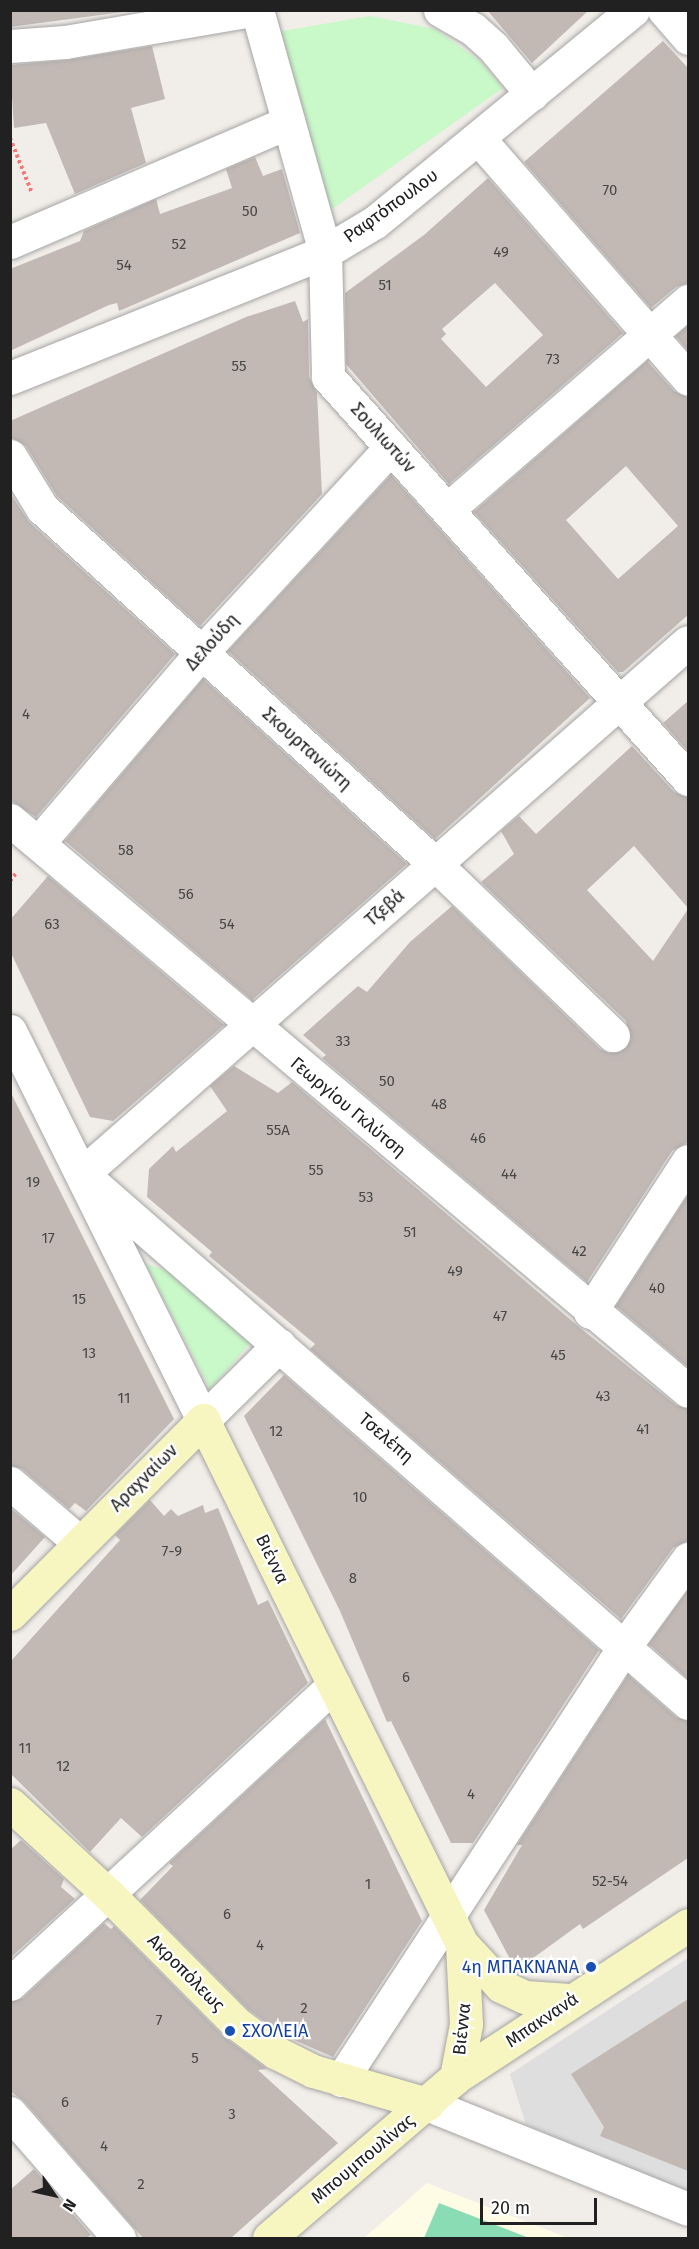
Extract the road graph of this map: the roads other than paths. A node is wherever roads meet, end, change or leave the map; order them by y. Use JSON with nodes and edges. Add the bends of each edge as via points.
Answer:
{"nodes":[{"id":1,"x":255,"y":10,"type":"edge"},
{"id":2,"x":633,"y":10,"type":"edge"},
{"id":3,"x":664,"y":10,"type":"edge"},
{"id":4,"x":443,"y":12,"type":"edge"},
{"id":5,"x":688,"y":38,"type":"edge"},
{"id":6,"x":10,"y":46,"type":"edge"},
{"id":7,"x":532,"y":94,"type":"junction"},
{"id":8,"x":288,"y":122,"type":"junction"},
{"id":9,"x":480,"y":139,"type":"junction"},
{"id":10,"x":10,"y":242,"type":"edge"},
{"id":11,"x":325,"y":252,"type":"junction"},
{"id":12,"x":688,"y":301,"type":"edge"},
{"id":13,"x":650,"y":335,"type":"junction"},
{"id":14,"x":10,"y":378,"type":"edge"},
{"id":15,"x":688,"y":379,"type":"edge"},
{"id":16,"x":391,"y":447,"type":"junction"},
{"id":17,"x":10,"y":456,"type":"edge"},
{"id":18,"x":448,"y":509,"type":"junction"},
{"id":19,"x":688,"y":642,"type":"edge"},
{"id":20,"x":201,"y":653,"type":"junction"},
{"id":21,"x":620,"y":702,"type":"junction"},
{"id":22,"x":688,"y":779,"type":"edge"},
{"id":23,"x":10,"y":820,"type":"edge"},
{"id":24,"x":39,"y":842,"type":"junction"},
{"id":25,"x":435,"y":864,"type":"junction"},
{"id":26,"x":251,"y":1026,"type":"junction"},
{"id":27,"x":10,"y":1031,"type":"edge"},
{"id":28,"x":613,"y":1035,"type":"dead end"},
{"id":29,"x":688,"y":1161,"type":"edge"},
{"id":30,"x":82,"y":1174,"type":"junction"},
{"id":31,"x":590,"y":1311,"type":"junction"},
{"id":32,"x":279,"y":1345,"type":"junction"},
{"id":33,"x":688,"y":1391,"type":"edge"},
{"id":34,"x":203,"y":1419,"type":"junction"},
{"id":35,"x":10,"y":1483,"type":"edge"},
{"id":36,"x":80,"y":1542,"type":"junction"},
{"id":37,"x":688,"y":1559,"type":"edge"},
{"id":38,"x":10,"y":1614,"type":"edge"},
{"id":39,"x":624,"y":1647,"type":"junction"},
{"id":40,"x":334,"y":1685,"type":"junction"},
{"id":41,"x":688,"y":1703,"type":"edge"},
{"id":42,"x":10,"y":1804,"type":"edge"},
{"id":43,"x":108,"y":1894,"type":"junction"},
{"id":44,"x":688,"y":1925,"type":"edge"},
{"id":45,"x":455,"y":1931,"type":"junction"},
{"id":46,"x":10,"y":1984,"type":"edge"},
{"id":47,"x":569,"y":2000,"type":"junction"},
{"id":48,"x":456,"y":2077,"type":"junction"},
{"id":49,"x":341,"y":2080,"type":"junction"},
{"id":50,"x":427,"y":2104,"type":"junction"},
{"id":51,"x":10,"y":2113,"type":"edge"},
{"id":52,"x":688,"y":2209,"type":"edge"},
{"id":53,"x":119,"y":2238,"type":"edge"},
{"id":54,"x":269,"y":2238,"type":"edge"}],
"edges":[{"from":1,"to":6,"type":"street","via":[[65,42]]},
{"from":1,"to":8,"type":"street","name":"Σουλιωτών"},
{"from":2,"to":7,"type":"street","name":"Ραφτόπουλου"},
{"from":3,"to":5,"type":"street"},
{"from":4,"to":7,"type":"street","via":[[493,46]]},
{"from":7,"to":9,"type":"street","name":"Ραφτόπουλου"},
{"from":8,"to":10,"type":"street"},
{"from":8,"to":11,"type":"street","name":"Σουλιωτών"},
{"from":9,"to":11,"type":"street","name":"Ραφτόπουλου","via":[[375,222]]},
{"from":9,"to":13,"type":"street"},
{"from":11,"to":14,"type":"street","name":"Ραφτόπουλου"},
{"from":11,"to":16,"type":"street","name":"Σουλιωτών","via":[[328,377]]},
{"from":12,"to":13,"type":"street"},
{"from":13,"to":15,"type":"street"},
{"from":13,"to":18,"type":"street"},
{"from":16,"to":18,"type":"street","name":"Σουλιωτών"},
{"from":16,"to":20,"type":"street","name":"Δελούδη"},
{"from":17,"to":20,"type":"street","name":"Σκουρτανιώτη","via":[[42,508]]},
{"from":18,"to":21,"type":"street","name":"Σουλιωτών"},
{"from":19,"to":21,"type":"street","name":"Τζεβά"},
{"from":20,"to":24,"type":"street","name":"Δελούδη"},
{"from":20,"to":25,"type":"street","name":"Σκουρτανιώτη"},
{"from":21,"to":22,"type":"street","name":"Σουλιωτών"},
{"from":21,"to":25,"type":"street","name":"Τζεβά"},
{"from":23,"to":24,"type":"street","name":"Γεωργίου Γκλύτση"},
{"from":24,"to":26,"type":"street","name":"Γεωργίου Γκλύτση"},
{"from":25,"to":26,"type":"street","name":"Τζεβά"},
{"from":25,"to":28,"type":"street","name":"Σκουρτανιώτη"},
{"from":26,"to":30,"type":"street","name":"Τζεβά"},
{"from":26,"to":31,"type":"street","name":"Γεωργίου Γκλύτση"},
{"from":27,"to":30,"type":"street","name":"Βιέννα"},
{"from":29,"to":31,"type":"street"},
{"from":30,"to":32,"type":"street","name":"Τσελέπη"},
{"from":30,"to":34,"type":"street","name":"Βιέννα"},
{"from":31,"to":33,"type":"street","name":"Γεωργίου Γκλύτση"},
{"from":32,"to":34,"type":"street","name":"Αραχναίων"},
{"from":32,"to":39,"type":"street","name":"Τσελέπη"},
{"from":34,"to":36,"type":"street","name":"Αραχναίων"},
{"from":34,"to":40,"type":"street","name":"Βιέννα"},
{"from":35,"to":36,"type":"street"},
{"from":36,"to":38,"type":"street","name":"Αραχναίων"},
{"from":37,"to":39,"type":"street"},
{"from":39,"to":41,"type":"street","name":"Τσελέπη"},
{"from":39,"to":45,"type":"street"},
{"from":40,"to":43,"type":"street"},
{"from":40,"to":45,"type":"street","name":"Βιέννα"},
{"from":42,"to":43,"type":"street","name":"Ακροπόλεως"},
{"from":43,"to":46,"type":"street"},
{"from":43,"to":49,"type":"street","name":"Ακροπόλεως","via":[[236,2023],[274,2052]]},
{"from":44,"to":47,"type":"street","name":"Μπακνανά"},
{"from":45,"to":47,"type":"street","name":"Βιέννα","via":[[501,1986],[525,1997]]},
{"from":45,"to":48,"type":"street","name":"Βιέννα","via":[[466,2024]]},
{"from":45,"to":49,"type":"street"},
{"from":47,"to":48,"type":"street","name":"Μπακνανά"},
{"from":48,"to":50,"type":"street","name":"Μπουμπουλίνας"},
{"from":49,"to":50,"type":"street","name":"Ακροπόλεως"},
{"from":50,"to":52,"type":"street"},
{"from":50,"to":54,"type":"street","name":"Μπουμπουλίνας"},
{"from":51,"to":53,"type":"street"}]}
